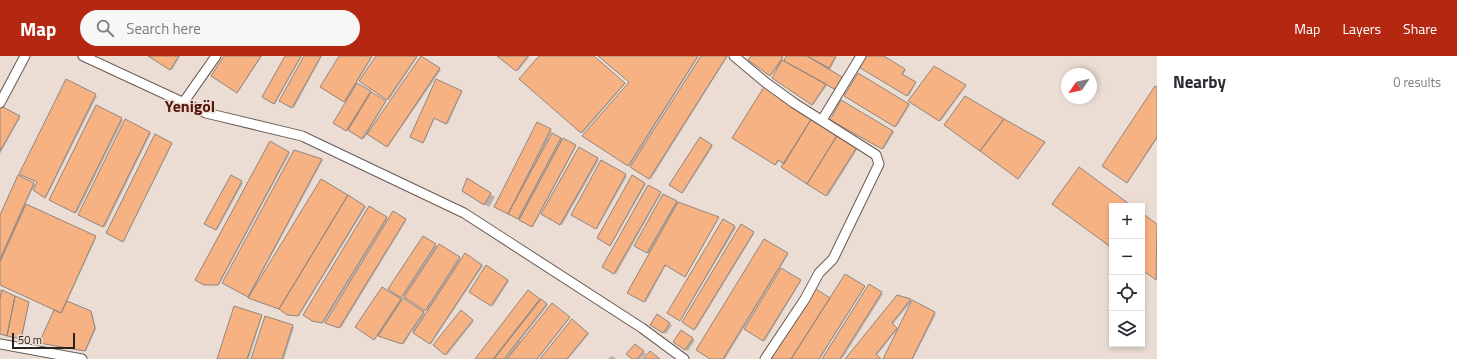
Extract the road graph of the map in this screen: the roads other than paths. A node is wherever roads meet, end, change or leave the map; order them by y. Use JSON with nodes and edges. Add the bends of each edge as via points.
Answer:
{"nodes":[{"id":1,"x":25,"y":56,"type":"edge"},
{"id":2,"x":83,"y":56,"type":"edge"},
{"id":3,"x":216,"y":56,"type":"edge"},
{"id":4,"x":734,"y":56,"type":"edge"},
{"id":5,"x":860,"y":56,"type":"edge"},
{"id":6,"x":0,"y":103,"type":"edge"},
{"id":7,"x":183,"y":103,"type":"junction"},
{"id":8,"x":822,"y":120,"type":"junction"},
{"id":9,"x":0,"y":344,"type":"edge"},
{"id":10,"x":82,"y":359,"type":"edge"},
{"id":11,"x":684,"y":359,"type":"edge"},
{"id":12,"x":765,"y":359,"type":"edge"}],
"edges":[{"from":1,"to":6,"type":"street"},
{"from":2,"to":7,"type":"street"},
{"from":3,"to":7,"type":"street"},
{"from":4,"to":8,"type":"street","via":[[770,86]]},
{"from":5,"to":8,"type":"street"},
{"from":7,"to":11,"type":"street","via":[[206,113],[302,136],[464,213],[642,328]]},
{"from":8,"to":12,"type":"street","via":[[876,155],[879,164],[832,259],[819,273]]},
{"from":9,"to":10,"type":"street"}]}
